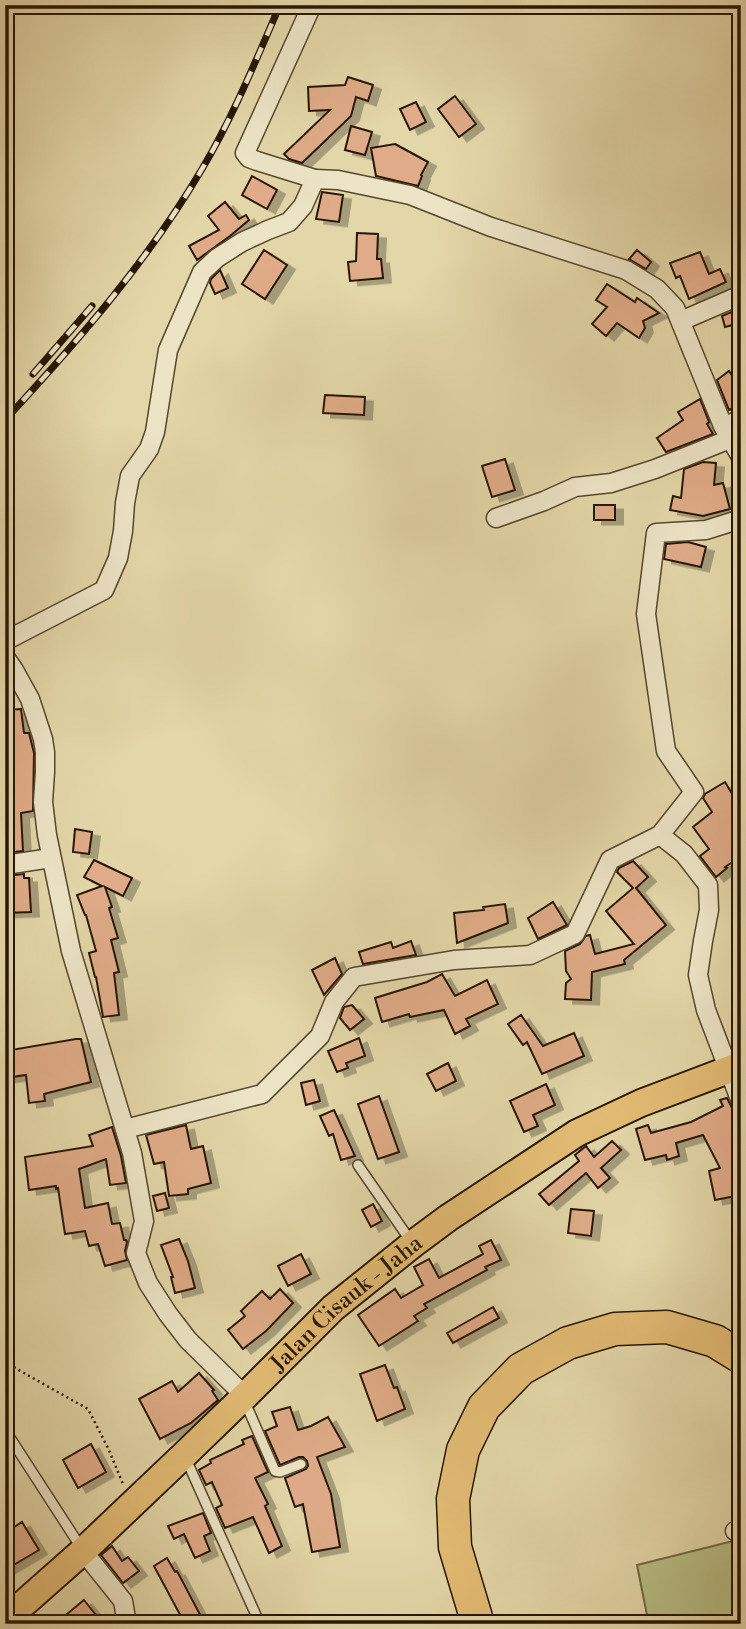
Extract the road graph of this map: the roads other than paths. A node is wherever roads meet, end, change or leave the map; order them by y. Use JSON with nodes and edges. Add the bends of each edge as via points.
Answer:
{"nodes":[{"id":1,"x":312,"y":5,"type":"edge"},
{"id":2,"x":315,"y":179,"type":"junction"},
{"id":3,"x":741,"y":295,"type":"edge"},
{"id":4,"x":681,"y":321,"type":"junction"},
{"id":5,"x":741,"y":420,"type":"edge"},
{"id":6,"x":727,"y":433,"type":"junction"},
{"id":7,"x":741,"y":457,"type":"edge"},
{"id":8,"x":496,"y":518,"type":"dead end"},
{"id":9,"x":741,"y":519,"type":"edge"},
{"id":10,"x":5,"y":641,"type":"edge"},
{"id":11,"x":5,"y":657,"type":"edge"},
{"id":12,"x":660,"y":835,"type":"junction"},
{"id":13,"x":51,"y":858,"type":"junction"},
{"id":14,"x":5,"y":865,"type":"edge"},
{"id":15,"x":735,"y":1067,"type":"edge"},
{"id":16,"x":741,"y":1102,"type":"edge"},
{"id":17,"x":125,"y":1129,"type":"junction"},
{"id":18,"x":358,"y":1165,"type":"dead end"},
{"id":19,"x":413,"y":1244,"type":"junction"},
{"id":20,"x":741,"y":1357,"type":"edge"},
{"id":21,"x":741,"y":1382,"type":"edge"},
{"id":22,"x":244,"y":1397,"type":"junction"},
{"id":23,"x":5,"y":1430,"type":"edge"},
{"id":24,"x":184,"y":1454,"type":"junction"},
{"id":25,"x":301,"y":1464,"type":"dead end"},
{"id":26,"x":83,"y":1551,"type":"junction"},
{"id":27,"x":5,"y":1620,"type":"edge"},
{"id":28,"x":127,"y":1624,"type":"edge"},
{"id":29,"x":260,"y":1624,"type":"edge"},
{"id":30,"x":478,"y":1624,"type":"edge"},
{"id":31,"x":501,"y":1624,"type":"edge"}],
"edges":[{"from":1,"to":2,"type":"street","via":[[245,153]]},
{"from":2,"to":4,"type":"street","via":[[410,195],[491,227],[626,270],[657,289]]},
{"from":2,"to":10,"type":"street","via":[[303,206],[289,222],[242,242],[202,272],[167,350],[155,432],[130,476],[118,558],[104,590]]},
{"from":3,"to":4,"type":"street"},
{"from":4,"to":6,"type":"street"},
{"from":5,"to":6,"type":"street"},
{"from":6,"to":7,"type":"street"},
{"from":6,"to":8,"type":"street","via":[[655,469],[575,487]]},
{"from":9,"to":12,"type":"street","via":[[706,530],[656,533],[646,614],[666,751],[694,792]]},
{"from":11,"to":13,"type":"street","via":[[30,699],[43,739],[44,819]]},
{"from":12,"to":15,"type":"street","via":[[684,854],[708,885],[709,911],[698,975],[706,1010]]},
{"from":12,"to":17,"type":"street","via":[[610,860],[575,934],[530,956],[454,960],[354,977],[334,1002],[320,1036],[262,1094]]},
{"from":13,"to":14,"type":"street"},
{"from":13,"to":17,"type":"street","via":[[71,951]]},
{"from":15,"to":16,"type":"street"},
{"from":15,"to":19,"type":"main road","name":"Jalan Cisauk - Jaha","via":[[577,1133]]},
{"from":17,"to":22,"type":"street","via":[[144,1221],[136,1253],[148,1283],[188,1340]]},
{"from":18,"to":19,"type":"lane"},
{"from":19,"to":22,"type":"main road","name":"Jalan Cisauk - Jaha","via":[[333,1308]]},
{"from":20,"to":30,"type":"highway","via":[[715,1341],[667,1327],[615,1329],[568,1343],[521,1369],[484,1407],[463,1450],[453,1499],[455,1547]]},
{"from":21,"to":31,"type":"highway","via":[[706,1361],[664,1348],[618,1350],[576,1362],[534,1386],[501,1419],[484,1457],[475,1500],[476,1544]]},
{"from":22,"to":24,"type":"main road","name":"Jalan Cisauk - Jaha"},
{"from":22,"to":25,"type":"lane","via":[[275,1471]]},
{"from":23,"to":26,"type":"lane"},
{"from":24,"to":26,"type":"main road","name":"Jalan Cisauk - Jaha"},
{"from":24,"to":29,"type":"lane"},
{"from":26,"to":27,"type":"main road","name":"Jalan Cisauk - Jaha"},
{"from":26,"to":28,"type":"street","via":[[123,1601]]}]}
